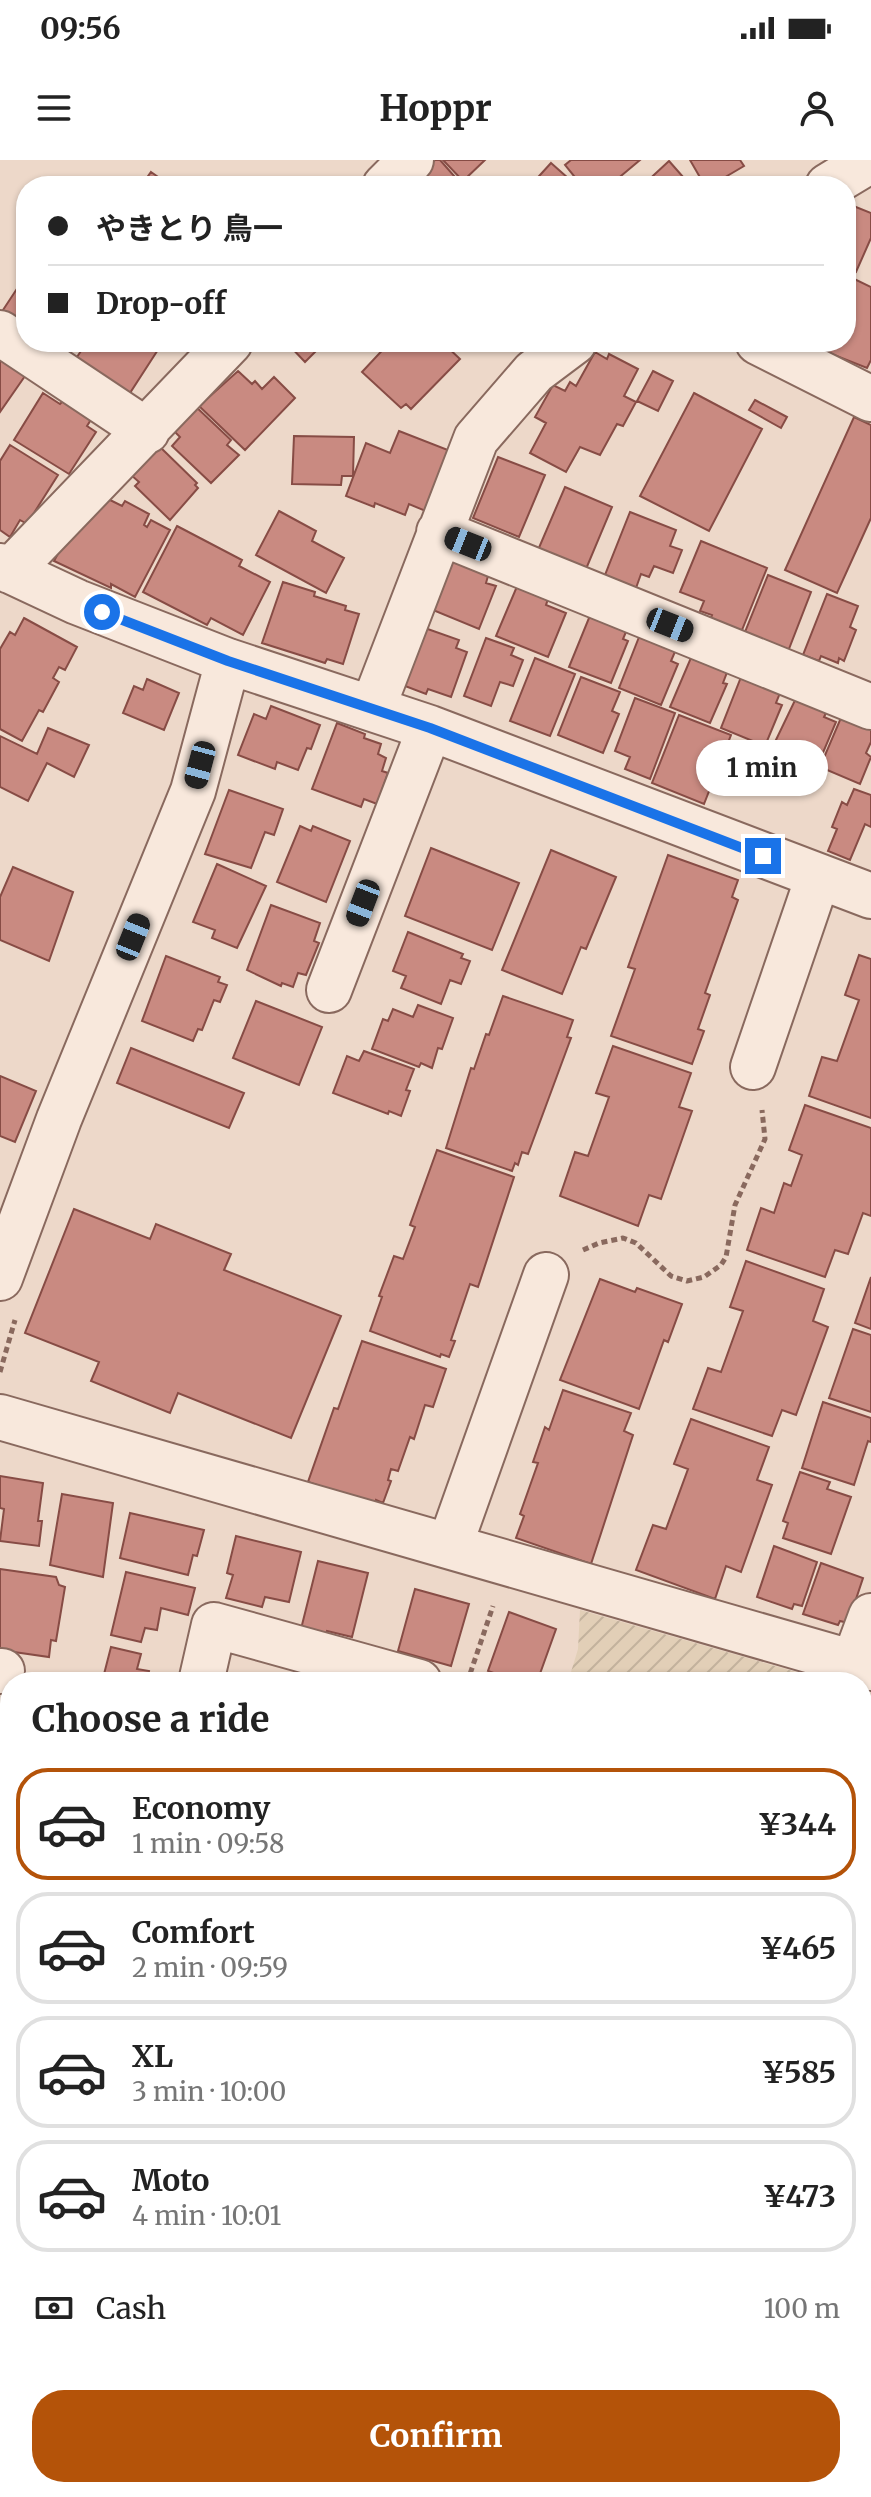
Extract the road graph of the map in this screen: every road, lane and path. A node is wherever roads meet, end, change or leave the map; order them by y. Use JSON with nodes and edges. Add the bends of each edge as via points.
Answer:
{"nodes":[{"id":1,"x":411,"y":160,"type":"edge"},
{"id":2,"x":395,"y":176,"type":"edge"},
{"id":3,"x":28,"y":352,"type":"edge"},
{"id":4,"x":221,"y":352,"type":"edge"},
{"id":5,"x":561,"y":352,"type":"edge"},
{"id":6,"x":778,"y":352,"type":"edge"},
{"id":7,"x":871,"y":399,"type":"edge"},
{"id":8,"x":147,"y":431,"type":"junction"},
{"id":9,"x":439,"y":532,"type":"junction"},
{"id":10,"x":5,"y":568,"type":"edge"},
{"id":11,"x":228,"y":661,"type":"junction"},
{"id":12,"x":373,"y":707,"type":"junction"},
{"id":13,"x":871,"y":707,"type":"edge"},
{"id":14,"x":430,"y":728,"type":"junction"},
{"id":15,"x":818,"y":877,"type":"junction"},
{"id":16,"x":871,"y":896,"type":"edge"},
{"id":17,"x":329,"y":990,"type":"dead end"},
{"id":18,"x":753,"y":1067,"type":"joint"},
{"id":19,"x":546,"y":1275,"type":"joint"},
{"id":20,"x":0,"y":1278,"type":"edge"},
{"id":21,"x":0,"y":1417,"type":"edge"},
{"id":22,"x":450,"y":1545,"type":"junction"},
{"id":23,"x":497,"y":1595,"type":"dead end"},
{"id":24,"x":871,"y":1616,"type":"edge"},
{"id":25,"x":863,"y":1665,"type":"edge"},
{"id":26,"x":203,"y":1672,"type":"edge"},
{"id":27,"x":383,"y":1672,"type":"edge"},
{"id":28,"x":471,"y":1672,"type":"edge"}],
"edges":[{"from":1,"to":2,"type":"street"},
{"from":3,"to":8,"type":"street"},
{"from":4,"to":8,"type":"street"},
{"from":5,"to":9,"type":"street","via":[[534,372],[476,439]]},
{"from":6,"to":7,"type":"street"},
{"from":8,"to":10,"type":"street"},
{"from":9,"to":12,"type":"street"},
{"from":9,"to":13,"type":"street"},
{"from":10,"to":11,"type":"street"},
{"from":11,"to":12,"type":"street"},
{"from":11,"to":20,"type":"street","via":[[193,791]]},
{"from":12,"to":14,"type":"street"},
{"from":14,"to":15,"type":"street"},
{"from":14,"to":17,"type":"street"},
{"from":15,"to":16,"type":"street"},
{"from":15,"to":18,"type":"street"},
{"from":18,"to":19,"type":"path","via":[[765,1139],[738,1197],[721,1265],[687,1281],[671,1276],[636,1243],[623,1238],[599,1243]]},
{"from":19,"to":22,"type":"street"},
{"from":21,"to":22,"type":"street"},
{"from":22,"to":25,"type":"street"},
{"from":23,"to":28,"type":"path"},
{"from":24,"to":25,"type":"street"},
{"from":26,"to":27,"type":"street","via":[[214,1625]]}]}
